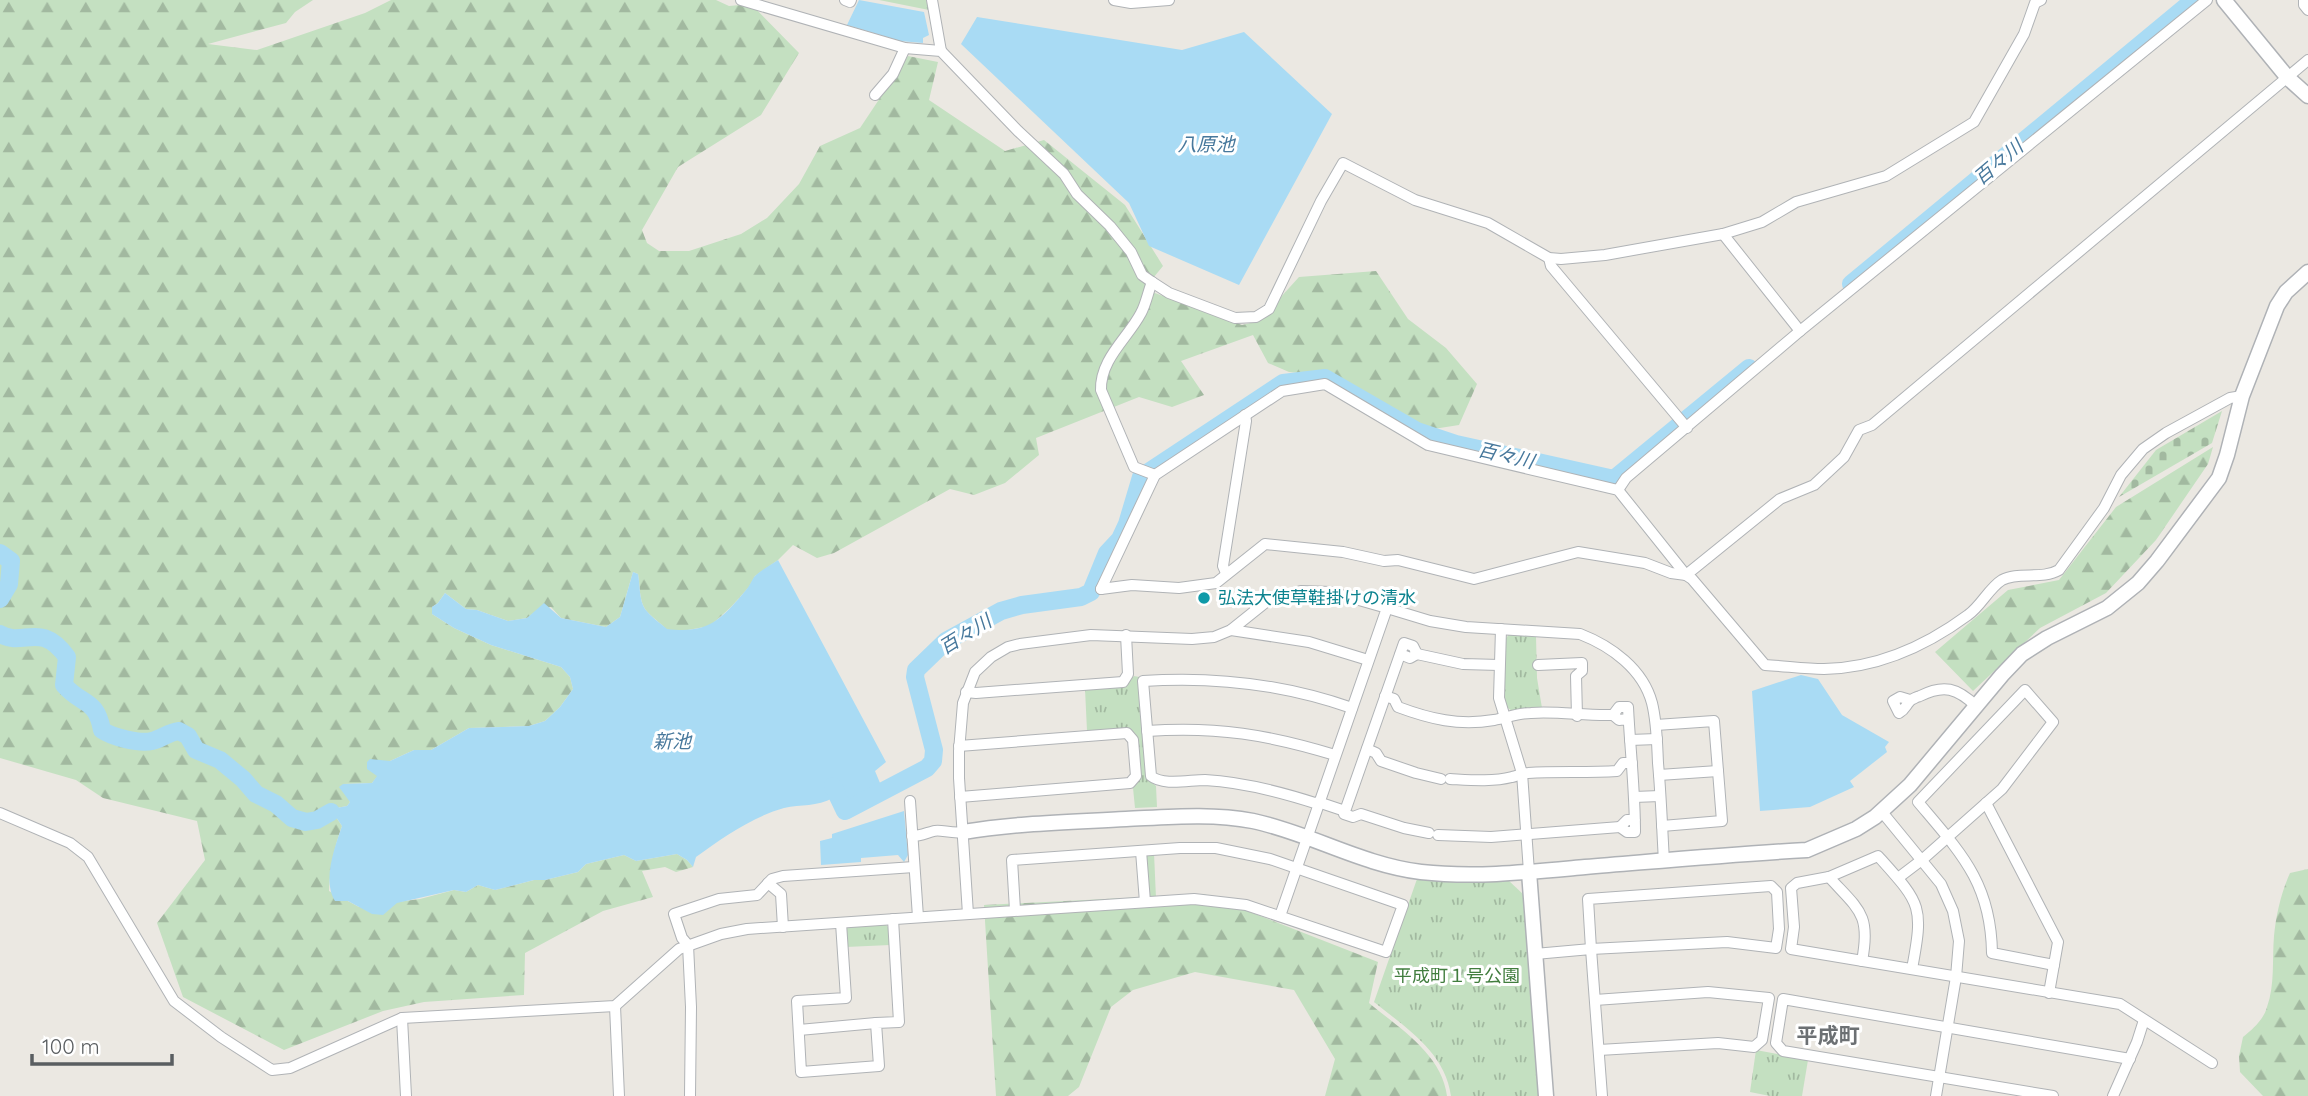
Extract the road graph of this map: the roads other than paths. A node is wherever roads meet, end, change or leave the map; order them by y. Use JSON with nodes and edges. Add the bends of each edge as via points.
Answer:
{"nodes":[{"id":1,"x":741,"y":0,"type":"edge"},
{"id":2,"x":845,"y":0,"type":"edge"},
{"id":3,"x":851,"y":0,"type":"edge"},
{"id":4,"x":932,"y":0,"type":"edge"},
{"id":5,"x":1114,"y":0,"type":"edge"},
{"id":6,"x":1169,"y":0,"type":"edge"},
{"id":7,"x":2207,"y":0,"type":"edge"},
{"id":8,"x":2224,"y":0,"type":"edge"},
{"id":9,"x":2304,"y":0,"type":"edge"},
{"id":10,"x":2036,"y":1,"type":"edge"},
{"id":11,"x":2308,"y":10,"type":"edge"},
{"id":12,"x":905,"y":48,"type":"junction"},
{"id":13,"x":941,"y":51,"type":"junction"},
{"id":14,"x":2308,"y":60,"type":"edge"},
{"id":15,"x":2288,"y":78,"type":"junction"},
{"id":16,"x":875,"y":95,"type":"dead end"},
{"id":17,"x":2308,"y":96,"type":"edge"},
{"id":18,"x":1723,"y":234,"type":"junction"},
{"id":19,"x":1549,"y":258,"type":"junction"},
{"id":20,"x":2308,"y":272,"type":"edge"},
{"id":21,"x":1152,"y":282,"type":"junction"},
{"id":22,"x":1800,"y":331,"type":"junction"},
{"id":23,"x":2242,"y":396,"type":"junction"},
{"id":24,"x":1245,"y":415,"type":"junction"},
{"id":25,"x":1687,"y":428,"type":"junction"},
{"id":26,"x":1156,"y":475,"type":"junction"},
{"id":27,"x":1618,"y":491,"type":"junction"},
{"id":28,"x":1226,"y":573,"type":"junction"},
{"id":29,"x":1686,"y":575,"type":"junction"},
{"id":30,"x":1387,"y":608,"type":"junction"},
{"id":31,"x":1501,"y":629,"type":"junction"},
{"id":32,"x":1231,"y":630,"type":"junction"},
{"id":33,"x":1126,"y":635,"type":"junction"},
{"id":34,"x":1368,"y":660,"type":"junction"},
{"id":35,"x":1499,"y":665,"type":"junction"},
{"id":36,"x":1538,"y":665,"type":"dead end"},
{"id":37,"x":966,"y":692,"type":"junction"},
{"id":38,"x":1385,"y":696,"type":"junction"},
{"id":39,"x":1910,"y":701,"type":"dead end"},
{"id":40,"x":1976,"y":706,"type":"junction"},
{"id":41,"x":1381,"y":707,"type":"junction"},
{"id":42,"x":1398,"y":707,"type":"junction"},
{"id":43,"x":1352,"y":708,"type":"junction"},
{"id":44,"x":1577,"y":716,"type":"junction"},
{"id":45,"x":1505,"y":718,"type":"junction"},
{"id":46,"x":1656,"y":724,"type":"junction"},
{"id":47,"x":1147,"y":731,"type":"junction"},
{"id":48,"x":1657,"y":739,"type":"junction"},
{"id":49,"x":1630,"y":740,"type":"junction"},
{"id":50,"x":959,"y":746,"type":"junction"},
{"id":51,"x":1367,"y":749,"type":"junction"},
{"id":52,"x":1335,"y":755,"type":"junction"},
{"id":53,"x":1363,"y":760,"type":"junction"},
{"id":54,"x":1381,"y":761,"type":"junction"},
{"id":55,"x":1632,"y":763,"type":"junction"},
{"id":56,"x":1617,"y":771,"type":"junction"},
{"id":57,"x":1718,"y":771,"type":"junction"},
{"id":58,"x":1522,"y":773,"type":"junction"},
{"id":59,"x":1633,"y":775,"type":"junction"},
{"id":60,"x":1659,"y":775,"type":"junction"},
{"id":61,"x":1660,"y":796,"type":"junction"},
{"id":62,"x":960,"y":797,"type":"junction"},
{"id":63,"x":1634,"y":797,"type":"junction"},
{"id":64,"x":909,"y":801,"type":"dead end"},
{"id":65,"x":1318,"y":803,"type":"junction"},
{"id":66,"x":1986,"y":803,"type":"junction"},
{"id":67,"x":1346,"y":807,"type":"junction"},
{"id":68,"x":1882,"y":811,"type":"junction"},
{"id":69,"x":0,"y":813,"type":"edge"},
{"id":70,"x":1662,"y":826,"type":"junction"},
{"id":71,"x":962,"y":832,"type":"junction"},
{"id":72,"x":1527,"y":834,"type":"junction"},
{"id":73,"x":912,"y":836,"type":"junction"},
{"id":74,"x":1306,"y":836,"type":"junction"},
{"id":75,"x":1947,"y":836,"type":"junction"},
{"id":76,"x":1141,"y":851,"type":"junction"},
{"id":77,"x":1923,"y":859,"type":"junction"},
{"id":78,"x":1664,"y":861,"type":"junction"},
{"id":79,"x":914,"y":867,"type":"junction"},
{"id":80,"x":1296,"y":867,"type":"junction"},
{"id":81,"x":1529,"y":872,"type":"junction"},
{"id":82,"x":1829,"y":877,"type":"junction"},
{"id":83,"x":1898,"y":878,"type":"junction"},
{"id":84,"x":768,"y":883,"type":"junction"},
{"id":85,"x":1145,"y":902,"type":"junction"},
{"id":86,"x":1015,"y":910,"type":"junction"},
{"id":87,"x":968,"y":914,"type":"junction"},
{"id":88,"x":1280,"y":916,"type":"junction"},
{"id":89,"x":918,"y":917,"type":"junction"},
{"id":90,"x":893,"y":919,"type":"junction"},
{"id":91,"x":841,"y":923,"type":"junction"},
{"id":92,"x":783,"y":927,"type":"junction"},
{"id":93,"x":688,"y":945,"type":"junction"},
{"id":94,"x":1591,"y":950,"type":"junction"},
{"id":95,"x":1535,"y":954,"type":"junction"},
{"id":96,"x":1862,"y":961,"type":"junction"},
{"id":97,"x":2054,"y":965,"type":"junction"},
{"id":98,"x":1912,"y":969,"type":"junction"},
{"id":99,"x":1956,"y":977,"type":"junction"},
{"id":100,"x":2049,"y":993,"type":"junction"},
{"id":101,"x":1595,"y":1000,"type":"junction"},
{"id":102,"x":615,"y":1006,"type":"junction"},
{"id":103,"x":402,"y":1018,"type":"junction"},
{"id":104,"x":2144,"y":1020,"type":"junction"},
{"id":105,"x":876,"y":1023,"type":"junction"},
{"id":106,"x":1947,"y":1027,"type":"junction"},
{"id":107,"x":799,"y":1030,"type":"junction"},
{"id":108,"x":1599,"y":1050,"type":"junction"},
{"id":109,"x":2130,"y":1059,"type":"junction"},
{"id":110,"x":2213,"y":1063,"type":"dead end"},
{"id":111,"x":1939,"y":1077,"type":"junction"},
{"id":112,"x":406,"y":1096,"type":"edge"},
{"id":113,"x":619,"y":1096,"type":"edge"},
{"id":114,"x":691,"y":1096,"type":"edge"},
{"id":115,"x":1546,"y":1096,"type":"edge"},
{"id":116,"x":1602,"y":1096,"type":"edge"},
{"id":117,"x":1936,"y":1096,"type":"edge"},
{"id":118,"x":2053,"y":1096,"type":"edge"},
{"id":119,"x":2113,"y":1096,"type":"edge"}],
"edges":[{"from":1,"to":12,"type":"street"},
{"from":2,"to":3,"type":"street"},
{"from":4,"to":13,"type":"street"},
{"from":5,"to":6,"type":"street"},
{"from":7,"to":22,"type":"street"},
{"from":8,"to":15,"type":"street"},
{"from":9,"to":11,"type":"street"},
{"from":10,"to":18,"type":"street","via":[[2024,34],[1974,122],[1886,176],[1796,202],[1762,222]]},
{"from":12,"to":13,"type":"street"},
{"from":12,"to":16,"type":"street"},
{"from":13,"to":21,"type":"street","via":[[1064,174]]},
{"from":14,"to":15,"type":"street"},
{"from":15,"to":17,"type":"street"},
{"from":15,"to":29,"type":"street","via":[[1872,425],[1859,430],[1844,457],[1814,485],[1780,499]]},
{"from":18,"to":19,"type":"street","via":[[1605,255]]},
{"from":18,"to":22,"type":"street"},
{"from":19,"to":21,"type":"street","via":[[1488,223],[1415,201],[1343,163],[1269,309],[1256,317],[1235,318],[1168,293]]},
{"from":19,"to":25,"type":"street"},
{"from":20,"to":23,"type":"street","via":[[2277,306]]},
{"from":21,"to":26,"type":"street","via":[[1141,314],[1118,344],[1101,379],[1101,390],[1134,467]]},
{"from":22,"to":25,"type":"street"},
{"from":23,"to":29,"type":"street","via":[[2230,398],[2143,449],[2059,570],[2051,575],[2001,580],[1972,613],[1945,631],[1913,649],[1869,664],[1824,669],[1765,665]]},
{"from":23,"to":40,"type":"street","via":[[2219,478],[2144,575],[2107,608],[2033,645]]},
{"from":24,"to":26,"type":"street"},
{"from":24,"to":27,"type":"street","via":[[1282,391],[1325,384],[1428,445]]},
{"from":24,"to":28,"type":"street","via":[[1223,566]]},
{"from":25,"to":27,"type":"street","via":[[1626,478]]},
{"from":26,"to":28,"type":"street","via":[[1101,589],[1132,585],[1179,588],[1216,583]]},
{"from":27,"to":29,"type":"street"},
{"from":28,"to":29,"type":"street","via":[[1265,544],[1398,560],[1474,579],[1577,552]]},
{"from":30,"to":31,"type":"street","via":[[1430,621]]},
{"from":30,"to":32,"type":"street","via":[[1331,592],[1301,591],[1266,602]]},
{"from":30,"to":34,"type":"street"},
{"from":31,"to":35,"type":"street"},
{"from":31,"to":46,"type":"street","via":[[1580,634],[1596,640],[1636,673],[1651,700]]},
{"from":32,"to":33,"type":"street","via":[[1200,639]]},
{"from":32,"to":34,"type":"street","via":[[1297,639]]},
{"from":33,"to":37,"type":"street","via":[[1091,635],[1008,647],[981,666]]},
{"from":33,"to":37,"type":"street","via":[[1128,674],[1123,682]]},
{"from":34,"to":43,"type":"street"},
{"from":35,"to":38,"type":"street","via":[[1463,664],[1417,654],[1413,646],[1404,643]]},
{"from":35,"to":45,"type":"street","via":[[1499,698]]},
{"from":36,"to":44,"type":"street","via":[[1582,663],[1581,674],[1576,676]]},
{"from":37,"to":50,"type":"street"},
{"from":38,"to":41,"type":"street"},
{"from":38,"to":42,"type":"street","via":[[1394,699]]},
{"from":39,"to":40,"type":"street","via":[[1944,688]]},
{"from":40,"to":68,"type":"street","via":[[1910,785]]},
{"from":41,"to":42,"type":"street"},
{"from":41,"to":51,"type":"street"},
{"from":42,"to":45,"type":"street","via":[[1455,722]]},
{"from":43,"to":47,"type":"street","via":[[1253,682],[1143,681]]},
{"from":43,"to":52,"type":"street"},
{"from":44,"to":45,"type":"street","via":[[1531,713]]},
{"from":44,"to":49,"type":"street","via":[[1628,719]]},
{"from":45,"to":58,"type":"street"},
{"from":46,"to":48,"type":"street"},
{"from":46,"to":57,"type":"street","via":[[1714,721]]},
{"from":47,"to":52,"type":"street","via":[[1203,729],[1252,734]]},
{"from":47,"to":65,"type":"street","via":[[1151,776],[1158,781],[1232,782]]},
{"from":48,"to":49,"type":"street"},
{"from":48,"to":60,"type":"street"},
{"from":49,"to":55,"type":"street"},
{"from":50,"to":62,"type":"street"},
{"from":50,"to":62,"type":"street","via":[[1127,733],[1133,740],[1136,776],[1130,783]]},
{"from":51,"to":53,"type":"street"},
{"from":51,"to":54,"type":"street"},
{"from":52,"to":65,"type":"street"},
{"from":53,"to":54,"type":"street"},
{"from":53,"to":67,"type":"street"},
{"from":54,"to":58,"type":"street","via":[[1446,779],[1493,779]]},
{"from":55,"to":56,"type":"street","via":[[1623,763]]},
{"from":55,"to":59,"type":"street"},
{"from":56,"to":58,"type":"street"},
{"from":56,"to":59,"type":"street"},
{"from":57,"to":60,"type":"street"},
{"from":57,"to":70,"type":"street","via":[[1722,821]]},
{"from":58,"to":72,"type":"street"},
{"from":59,"to":63,"type":"street"},
{"from":60,"to":61,"type":"street"},
{"from":61,"to":63,"type":"street"},
{"from":61,"to":70,"type":"street"},
{"from":62,"to":71,"type":"street"},
{"from":63,"to":72,"type":"street","via":[[1635,832],[1620,827]]},
{"from":64,"to":73,"type":"street"},
{"from":65,"to":67,"type":"street"},
{"from":65,"to":74,"type":"street"},
{"from":66,"to":75,"type":"street"},
{"from":66,"to":75,"type":"street","via":[[2053,722],[2025,690],[1918,802]]},
{"from":66,"to":97,"type":"street","via":[[2058,942]]},
{"from":67,"to":72,"type":"street","via":[[1344,814],[1353,817],[1361,814],[1433,834]]},
{"from":68,"to":77,"type":"street"},
{"from":68,"to":78,"type":"street","via":[[1856,829],[1807,850]]},
{"from":69,"to":103,"type":"street","via":[[70,843],[88,857],[174,1001],[272,1070],[290,1068]]},
{"from":70,"to":78,"type":"street"},
{"from":71,"to":73,"type":"street"},
{"from":71,"to":74,"type":"street","via":[[1195,815],[1253,821]]},
{"from":71,"to":87,"type":"street"},
{"from":72,"to":81,"type":"street"},
{"from":73,"to":79,"type":"street"},
{"from":74,"to":80,"type":"street"},
{"from":74,"to":81,"type":"street","via":[[1418,872]]},
{"from":75,"to":77,"type":"street"},
{"from":75,"to":97,"type":"street","via":[[1968,863],[1984,896],[1992,953]]},
{"from":76,"to":80,"type":"street","via":[[1216,848]]},
{"from":76,"to":85,"type":"street"},
{"from":76,"to":86,"type":"street","via":[[1012,860]]},
{"from":77,"to":83,"type":"street"},
{"from":77,"to":99,"type":"street","via":[[1953,911],[1959,941]]},
{"from":78,"to":81,"type":"street"},
{"from":79,"to":84,"type":"street","via":[[783,876]]},
{"from":79,"to":89,"type":"street"},
{"from":80,"to":88,"type":"street"},
{"from":80,"to":88,"type":"street","via":[[1402,905],[1386,952]]},
{"from":81,"to":95,"type":"street"},
{"from":82,"to":83,"type":"street","via":[[1878,856]]},
{"from":82,"to":96,"type":"street","via":[[1863,916]]},
{"from":82,"to":96,"type":"street","via":[[1791,888],[1791,949]]},
{"from":83,"to":98,"type":"street","via":[[1919,915]]},
{"from":84,"to":92,"type":"street","via":[[781,894]]},
{"from":84,"to":93,"type":"street","via":[[757,895],[719,899],[674,914]]},
{"from":85,"to":86,"type":"street"},
{"from":85,"to":88,"type":"street","via":[[1208,900]]},
{"from":86,"to":87,"type":"street"},
{"from":87,"to":89,"type":"street"},
{"from":89,"to":90,"type":"street"},
{"from":90,"to":91,"type":"street"},
{"from":90,"to":105,"type":"street","via":[[900,1021]]},
{"from":91,"to":92,"type":"street"},
{"from":91,"to":107,"type":"street","via":[[846,998],[797,1001]]},
{"from":92,"to":93,"type":"street","via":[[733,931]]},
{"from":93,"to":102,"type":"street"},
{"from":93,"to":114,"type":"street"},
{"from":94,"to":94,"type":"street","via":[[1727,942],[1776,948],[1777,892],[1771,886],[1588,899]]},
{"from":94,"to":95,"type":"street"},
{"from":94,"to":101,"type":"street"},
{"from":95,"to":115,"type":"street"},
{"from":96,"to":98,"type":"street"},
{"from":97,"to":100,"type":"street"},
{"from":98,"to":99,"type":"street"},
{"from":99,"to":100,"type":"street"},
{"from":99,"to":106,"type":"street"},
{"from":100,"to":104,"type":"street","via":[[2119,1004]]},
{"from":101,"to":108,"type":"street"},
{"from":101,"to":108,"type":"street","via":[[1709,992],[1769,998],[1762,1040],[1754,1046],[1702,1043]]},
{"from":102,"to":103,"type":"street"},
{"from":102,"to":113,"type":"street"},
{"from":103,"to":112,"type":"street"},
{"from":104,"to":109,"type":"street"},
{"from":104,"to":110,"type":"street"},
{"from":105,"to":107,"type":"street"},
{"from":105,"to":107,"type":"street","via":[[879,1066],[801,1072]]},
{"from":106,"to":109,"type":"street"},
{"from":106,"to":111,"type":"street"},
{"from":106,"to":111,"type":"street","via":[[1783,999],[1776,1043],[1783,1051]]},
{"from":108,"to":116,"type":"street"},
{"from":109,"to":119,"type":"street"},
{"from":111,"to":117,"type":"street"},
{"from":111,"to":118,"type":"street"}]}
